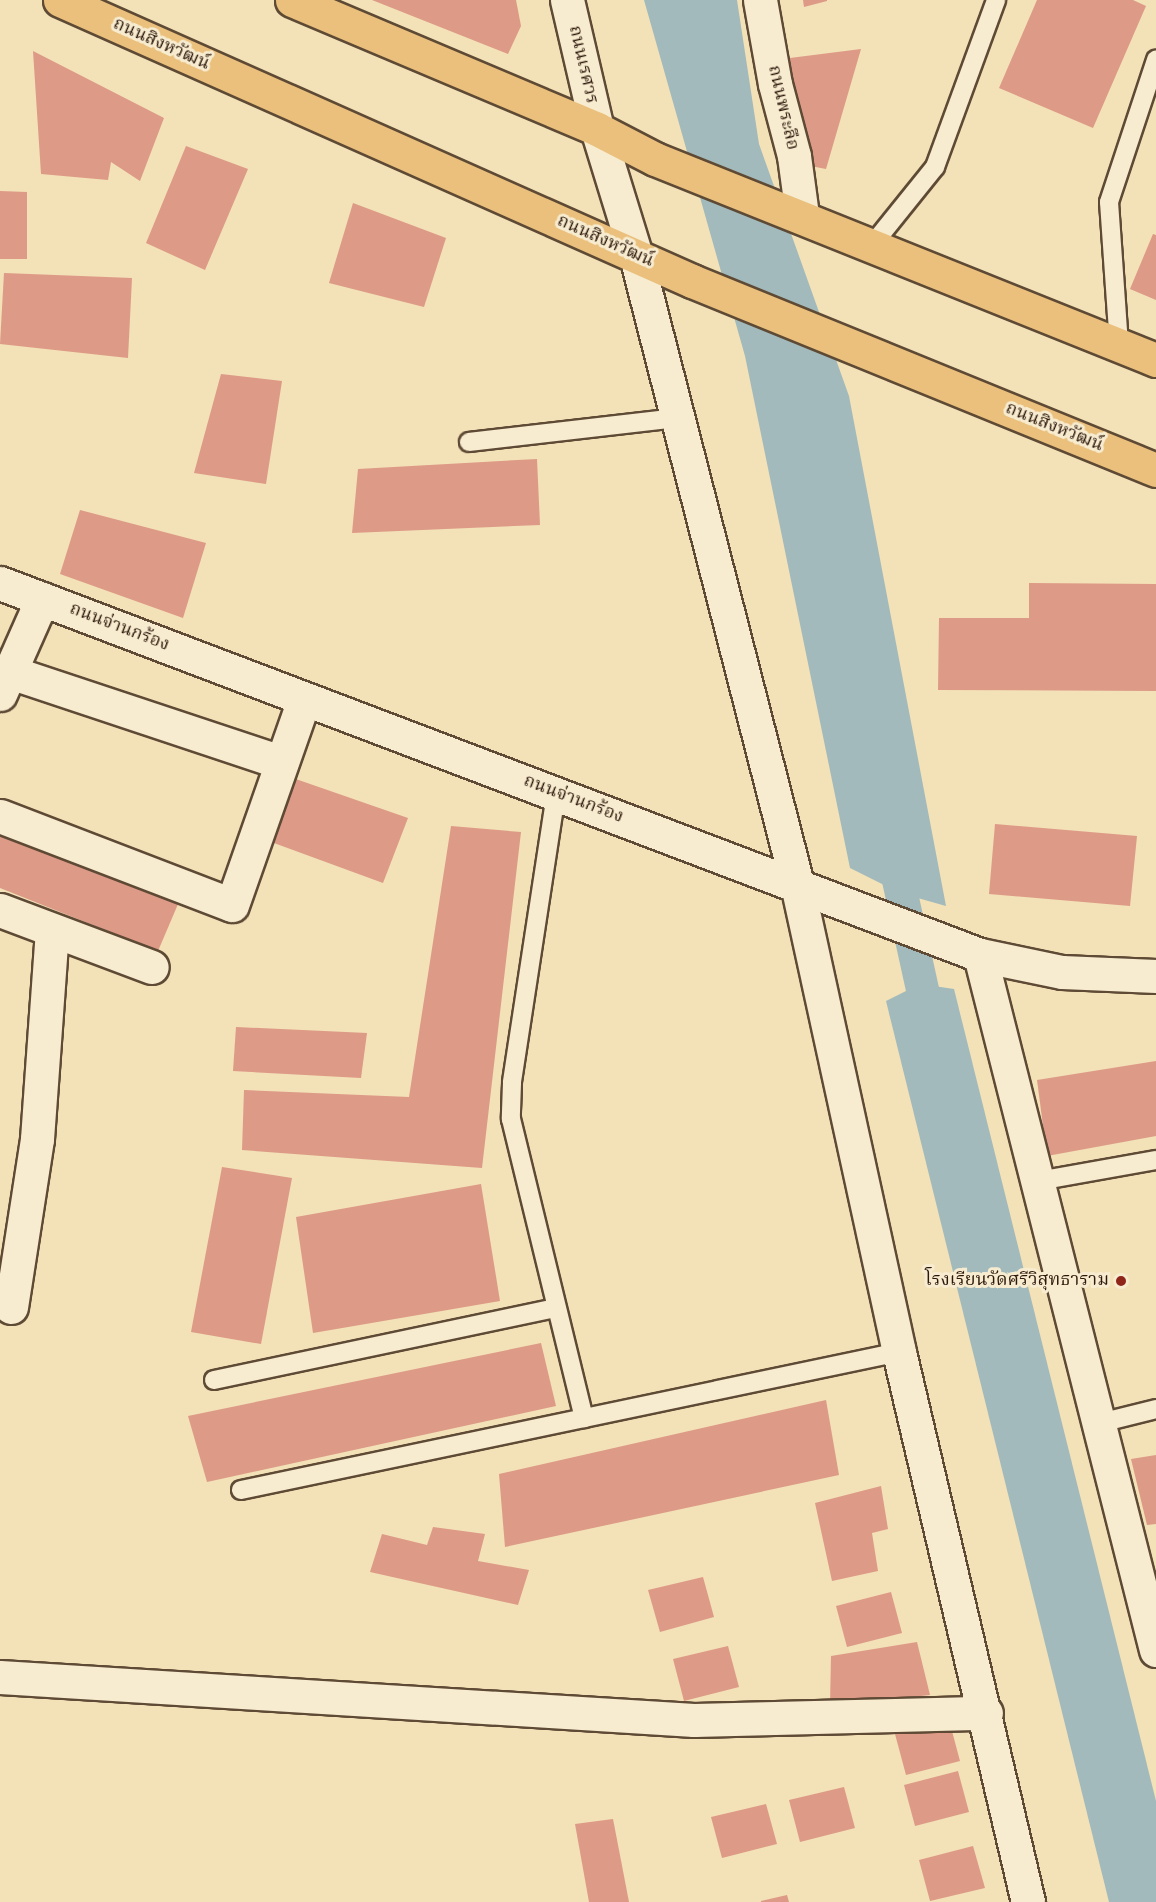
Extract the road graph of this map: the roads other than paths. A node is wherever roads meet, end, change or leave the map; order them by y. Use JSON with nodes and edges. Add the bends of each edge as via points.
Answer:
{"nodes":[{"id":1,"x":60,"y":0,"type":"edge"},
{"id":2,"x":292,"y":0,"type":"edge"},
{"id":3,"x":567,"y":0,"type":"edge"},
{"id":4,"x":760,"y":0,"type":"edge"},
{"id":5,"x":996,"y":0,"type":"edge"},
{"id":6,"x":1156,"y":60,"type":"edge"},
{"id":7,"x":597,"y":129,"type":"junction"},
{"id":8,"x":802,"y":216,"type":"junction"},
{"id":9,"x":873,"y":244,"type":"junction"},
{"id":10,"x":636,"y":256,"type":"junction"},
{"id":11,"x":1119,"y":345,"type":"junction"},
{"id":12,"x":1156,"y":360,"type":"edge"},
{"id":13,"x":677,"y":418,"type":"junction"},
{"id":14,"x":469,"y":442,"type":"dead end"},
{"id":15,"x":1156,"y":470,"type":"edge"},
{"id":16,"x":1,"y":588,"type":"edge"},
{"id":17,"x":42,"y":599,"type":"junction"},
{"id":18,"x":5,"y":683,"type":"edge"},
{"id":19,"x":304,"y":699,"type":"junction"},
{"id":20,"x":281,"y":762,"type":"junction"},
{"id":21,"x":556,"y":794,"type":"junction"},
{"id":22,"x":0,"y":816,"type":"edge"},
{"id":23,"x":797,"y":884,"type":"junction"},
{"id":24,"x":0,"y":910,"type":"edge"},
{"id":25,"x":52,"y":931,"type":"junction"},
{"id":26,"x":980,"y":955,"type":"junction"},
{"id":27,"x":152,"y":967,"type":"dead end"},
{"id":28,"x":1156,"y":976,"type":"edge"},
{"id":29,"x":1156,"y":1160,"type":"edge"},
{"id":30,"x":1038,"y":1181,"type":"junction"},
{"id":31,"x":11,"y":1307,"type":"dead end"},
{"id":32,"x":556,"y":1308,"type":"junction"},
{"id":33,"x":899,"y":1352,"type":"junction"},
{"id":34,"x":214,"y":1380,"type":"dead end"},
{"id":35,"x":1156,"y":1409,"type":"edge"},
{"id":36,"x":584,"y":1419,"type":"junction"},
{"id":37,"x":1100,"y":1423,"type":"junction"},
{"id":38,"x":241,"y":1490,"type":"dead end"},
{"id":39,"x":1156,"y":1650,"type":"edge"},
{"id":40,"x":0,"y":1677,"type":"edge"},
{"id":41,"x":986,"y":1713,"type":"junction"},
{"id":42,"x":1028,"y":1902,"type":"edge"}],
"edges":[{"from":1,"to":10,"type":"main road","name":"ถนนสิงหวัฒน์"},
{"from":2,"to":7,"type":"main road"},
{"from":3,"to":7,"type":"street","name":"ถนนเรศวร"},
{"from":4,"to":8,"type":"street","name":"ถนนพระลือ","via":[[775,84],[794,156]]},
{"from":5,"to":9,"type":"lane","via":[[935,167]]},
{"from":6,"to":11,"type":"lane","via":[[1109,202]]},
{"from":7,"to":8,"type":"main road","via":[[655,159]]},
{"from":7,"to":10,"type":"street","name":"ถนนเรศวร"},
{"from":8,"to":9,"type":"main road"},
{"from":9,"to":11,"type":"main road"},
{"from":10,"to":13,"type":"street","name":"ถนนเรศวร"},
{"from":10,"to":15,"type":"main road","name":"ถนนสิงหวัฒน์"},
{"from":11,"to":12,"type":"main road"},
{"from":13,"to":14,"type":"lane"},
{"from":13,"to":23,"type":"street","name":"ถนนเรศวร"},
{"from":16,"to":17,"type":"street","name":"ถนนจ่านกร้อง"},
{"from":17,"to":18,"type":"street"},
{"from":17,"to":19,"type":"street","name":"ถนนจ่านกร้อง"},
{"from":18,"to":20,"type":"street"},
{"from":19,"to":20,"type":"street"},
{"from":19,"to":21,"type":"street","name":"ถนนจ่านกร้อง"},
{"from":20,"to":22,"type":"street","via":[[232,906]]},
{"from":21,"to":23,"type":"street","name":"ถนนจ่านกร้อง"},
{"from":21,"to":32,"type":"lane","via":[[510,1106],[517,1155]]},
{"from":23,"to":26,"type":"street","name":"ถนนจ่านกร้อง"},
{"from":23,"to":33,"type":"street","name":"ถนนเรศวร"},
{"from":24,"to":25,"type":"street"},
{"from":25,"to":27,"type":"street"},
{"from":25,"to":31,"type":"street","via":[[37,1139]]},
{"from":26,"to":28,"type":"street","name":"ถนนจ่านกร้อง","via":[[1062,972]]},
{"from":26,"to":30,"type":"street"},
{"from":29,"to":30,"type":"lane"},
{"from":30,"to":37,"type":"street"},
{"from":32,"to":34,"type":"lane"},
{"from":32,"to":36,"type":"lane"},
{"from":33,"to":36,"type":"lane"},
{"from":33,"to":41,"type":"street","name":"ถนนเรศวร"},
{"from":35,"to":37,"type":"lane"},
{"from":36,"to":38,"type":"lane"},
{"from":37,"to":39,"type":"street"},
{"from":40,"to":41,"type":"street","via":[[694,1720]]},
{"from":41,"to":42,"type":"street","name":"ถนนเรศวร"}]}
